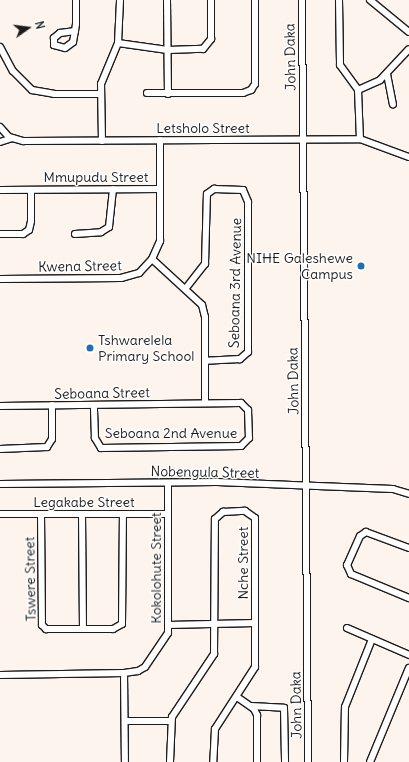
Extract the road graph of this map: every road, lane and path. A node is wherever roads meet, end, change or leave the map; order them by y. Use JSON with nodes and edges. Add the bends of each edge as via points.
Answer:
{"nodes":[{"id":1,"x":76,"y":0,"type":"edge"},
{"id":2,"x":120,"y":0,"type":"edge"},
{"id":3,"x":167,"y":0,"type":"edge"},
{"id":4,"x":211,"y":0,"type":"edge"},
{"id":5,"x":255,"y":0,"type":"edge"},
{"id":6,"x":302,"y":0,"type":"edge"},
{"id":7,"x":339,"y":0,"type":"edge"},
{"id":8,"x":370,"y":0,"type":"edge"},
{"id":9,"x":75,"y":31,"type":"dead end"},
{"id":10,"x":409,"y":32,"type":"edge"},
{"id":11,"x":118,"y":43,"type":"junction"},
{"id":12,"x":0,"y":47,"type":"edge"},
{"id":13,"x":409,"y":49,"type":"edge"},
{"id":14,"x":168,"y":50,"type":"junction"},
{"id":15,"x":387,"y":74,"type":"junction"},
{"id":16,"x":358,"y":90,"type":"junction"},
{"id":17,"x":147,"y":93,"type":"dead end"},
{"id":18,"x":100,"y":94,"type":"junction"},
{"id":19,"x":168,"y":94,"type":"junction"},
{"id":20,"x":393,"y":104,"type":"dead end"},
{"id":21,"x":0,"y":127,"type":"edge"},
{"id":22,"x":12,"y":138,"type":"junction"},
{"id":23,"x":303,"y":139,"type":"junction"},
{"id":24,"x":360,"y":139,"type":"junction"},
{"id":25,"x":160,"y":140,"type":"junction"},
{"id":26,"x":102,"y":141,"type":"junction"},
{"id":27,"x":0,"y":142,"type":"edge"},
{"id":28,"x":409,"y":157,"type":"edge"},
{"id":29,"x":113,"y":189,"type":"junction"},
{"id":30,"x":160,"y":189,"type":"junction"},
{"id":31,"x":0,"y":190,"type":"edge"},
{"id":32,"x":31,"y":190,"type":"junction"},
{"id":33,"x":0,"y":234,"type":"edge"},
{"id":34,"x":75,"y":234,"type":"dead end"},
{"id":35,"x":152,"y":259,"type":"junction"},
{"id":36,"x":0,"y":279,"type":"edge"},
{"id":37,"x":186,"y":288,"type":"junction"},
{"id":38,"x":206,"y":361,"type":"junction"},
{"id":39,"x":205,"y":403,"type":"junction"},
{"id":40,"x":52,"y":405,"type":"junction"},
{"id":41,"x":94,"y":405,"type":"junction"},
{"id":42,"x":0,"y":406,"type":"edge"},
{"id":43,"x":247,"y":407,"type":"joint"},
{"id":44,"x":0,"y":449,"type":"edge"},
{"id":45,"x":168,"y":483,"type":"junction"},
{"id":46,"x":0,"y":484,"type":"edge"},
{"id":47,"x":306,"y":487,"type":"junction"},
{"id":48,"x":409,"y":494,"type":"edge"},
{"id":49,"x":0,"y":514,"type":"edge"},
{"id":50,"x":41,"y":514,"type":"junction"},
{"id":51,"x":82,"y":514,"type":"junction"},
{"id":52,"x":123,"y":514,"type":"junction"},
{"id":53,"x":167,"y":514,"type":"junction"},
{"id":54,"x":409,"y":548,"type":"edge"},
{"id":55,"x":409,"y":598,"type":"edge"},
{"id":56,"x":255,"y":623,"type":"junction"},
{"id":57,"x":214,"y":624,"type":"junction"},
{"id":58,"x":168,"y":625,"type":"junction"},
{"id":59,"x":83,"y":628,"type":"junction"},
{"id":60,"x":347,"y":628,"type":"dead end"},
{"id":61,"x":372,"y":639,"type":"junction"},
{"id":62,"x":409,"y":655,"type":"edge"},
{"id":63,"x":409,"y":668,"type":"edge"},
{"id":64,"x":124,"y":673,"type":"junction"},
{"id":65,"x":0,"y":674,"type":"edge"},
{"id":66,"x":237,"y":697,"type":"junction"},
{"id":67,"x":251,"y":706,"type":"junction"},
{"id":68,"x":125,"y":721,"type":"junction"},
{"id":69,"x":170,"y":721,"type":"junction"},
{"id":70,"x":125,"y":762,"type":"edge"},
{"id":71,"x":170,"y":762,"type":"edge"},
{"id":72,"x":213,"y":762,"type":"edge"},
{"id":73,"x":256,"y":762,"type":"edge"},
{"id":74,"x":285,"y":762,"type":"edge"},
{"id":75,"x":308,"y":762,"type":"edge"},
{"id":76,"x":344,"y":762,"type":"edge"},
{"id":77,"x":370,"y":762,"type":"edge"}],
"edges":[{"from":1,"to":9,"type":"street"},
{"from":2,"to":11,"type":"street"},
{"from":3,"to":14,"type":"street"},
{"from":4,"to":14,"type":"street","via":[[211,39],[208,46],[199,50]]},
{"from":5,"to":19,"type":"street","via":[[254,87],[243,93]]},
{"from":6,"to":23,"type":"street","name":"John Daka"},
{"from":7,"to":16,"type":"street","via":[[340,66]]},
{"from":8,"to":10,"type":"street"},
{"from":11,"to":14,"type":"street"},
{"from":11,"to":18,"type":"street","via":[[103,75]]},
{"from":12,"to":18,"type":"street","via":[[13,71],[32,90],[54,94]]},
{"from":13,"to":15,"type":"street"},
{"from":14,"to":19,"type":"street"},
{"from":15,"to":16,"type":"street"},
{"from":15,"to":20,"type":"street"},
{"from":16,"to":24,"type":"street"},
{"from":17,"to":19,"type":"street"},
{"from":18,"to":26,"type":"street"},
{"from":21,"to":22,"type":"street"},
{"from":22,"to":26,"type":"street","name":"Letsholo Street","via":[[22,141]]},
{"from":22,"to":27,"type":"street"},
{"from":23,"to":24,"type":"street","name":"Letsholo Street"},
{"from":23,"to":25,"type":"street","name":"Letsholo Street"},
{"from":23,"to":47,"type":"street","name":"John Daka"},
{"from":24,"to":28,"type":"street","name":"Letsholo Street"},
{"from":25,"to":26,"type":"street","name":"Letsholo Street"},
{"from":25,"to":30,"type":"street","name":"Kwena Street"},
{"from":29,"to":30,"type":"street","name":"Mmupudu Street"},
{"from":29,"to":32,"type":"street","name":"Mmupudu Street"},
{"from":29,"to":34,"type":"street","via":[[109,228],[101,232]]},
{"from":30,"to":35,"type":"street","name":"Kwena Street","via":[[160,241]]},
{"from":31,"to":32,"type":"street","name":"Mmupudu Street"},
{"from":32,"to":33,"type":"street","name":"Mmupudu Street","via":[[32,221],[29,230],[23,234]]},
{"from":35,"to":36,"type":"street","name":"Kwena Street","via":[[139,273],[130,277]]},
{"from":35,"to":37,"type":"street"},
{"from":37,"to":38,"type":"street","via":[[198,299],[204,310]]},
{"from":37,"to":38,"type":"street","name":"Seboana 3rd Avenue","via":[[205,264],[207,194],[214,189],[242,190],[248,202],[248,352],[240,359]]},
{"from":38,"to":39,"type":"street"},
{"from":39,"to":41,"type":"street","name":"Seboana Street"},
{"from":39,"to":43,"type":"street","name":"Seboana Street","via":[[240,403]]},
{"from":40,"to":41,"type":"street","name":"Seboana Street"},
{"from":40,"to":42,"type":"street","name":"Seboana Street"},
{"from":40,"to":44,"type":"street","via":[[52,439],[48,447]]},
{"from":41,"to":43,"type":"street","name":"Seboana 2nd Avenue","via":[[95,441],[101,448],[241,446],[249,438]]},
{"from":45,"to":46,"type":"street","name":"Nobengula Street"},
{"from":45,"to":47,"type":"street","name":"Nobengula Street","via":[[217,482]]},
{"from":45,"to":53,"type":"street","name":"Kokolohute Street"},
{"from":47,"to":48,"type":"street","name":"Nobengula Street","via":[[392,489]]},
{"from":47,"to":75,"type":"street","name":"John Daka"},
{"from":49,"to":50,"type":"street","name":"Legakabe Street"},
{"from":50,"to":51,"type":"street","name":"Legakabe Street"},
{"from":50,"to":59,"type":"street","name":"Tswere Street","via":[[42,627]]},
{"from":51,"to":52,"type":"street","name":"Legakabe Street"},
{"from":51,"to":59,"type":"street"},
{"from":52,"to":53,"type":"street","name":"Legakabe Street"},
{"from":52,"to":59,"type":"street","name":"Tswere Street","via":[[123,621],[116,628]]},
{"from":53,"to":58,"type":"street","name":"Kokolohute Street"},
{"from":54,"to":55,"type":"street","via":[[366,532],[360,536],[347,565],[351,574]]},
{"from":56,"to":57,"type":"street"},
{"from":56,"to":57,"type":"street","name":"Nche Street","via":[[255,518],[245,511],[223,512],[215,520]]},
{"from":56,"to":66,"type":"street","name":"Nche Street","via":[[255,668]]},
{"from":57,"to":58,"type":"street"},
{"from":57,"to":69,"type":"street","name":"Nche Street","via":[[213,658]]},
{"from":58,"to":64,"type":"street","name":"Kokolohute Street","via":[[164,641],[145,667]]},
{"from":60,"to":61,"type":"street"},
{"from":61,"to":62,"type":"street"},
{"from":61,"to":76,"type":"street","via":[[344,707]]},
{"from":63,"to":77,"type":"street"},
{"from":64,"to":65,"type":"street","name":"Kokolohute Street"},
{"from":64,"to":68,"type":"street"},
{"from":66,"to":67,"type":"street"},
{"from":66,"to":72,"type":"street","name":"Nche Street","via":[[214,733]]},
{"from":67,"to":73,"type":"street","via":[[257,715]]},
{"from":67,"to":74,"type":"street","via":[[284,708]]},
{"from":68,"to":69,"type":"street"},
{"from":68,"to":70,"type":"street"},
{"from":69,"to":71,"type":"street"}]}
